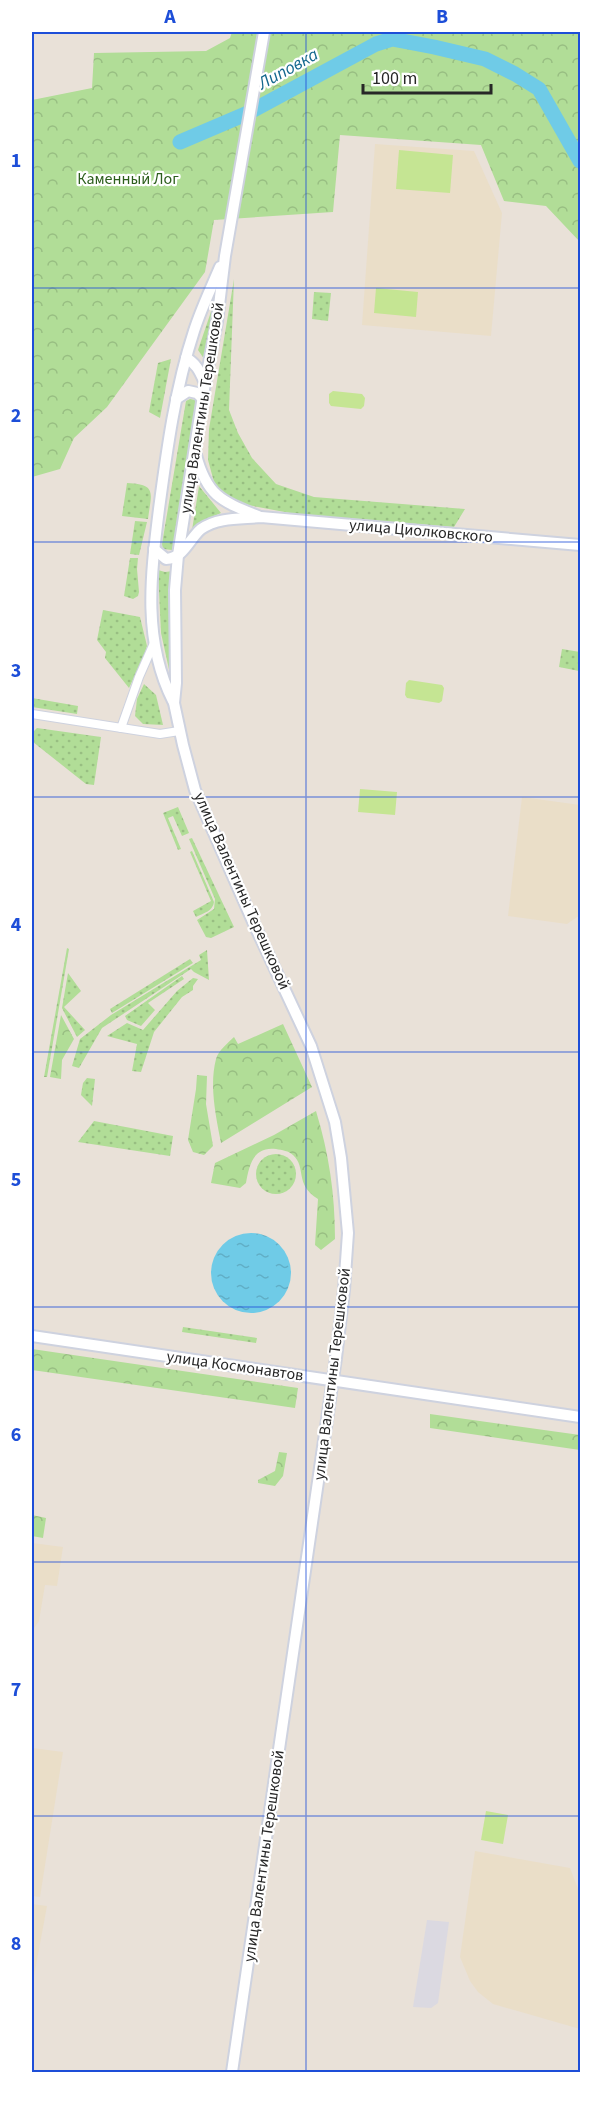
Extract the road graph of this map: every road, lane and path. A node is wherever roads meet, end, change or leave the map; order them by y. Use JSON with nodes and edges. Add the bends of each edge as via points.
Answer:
{"nodes":[{"id":1,"x":264,"y":32,"type":"edge"},
{"id":2,"x":225,"y":252,"type":"junction"},
{"id":3,"x":186,"y":358,"type":"junction"},
{"id":4,"x":205,"y":383,"type":"junction"},
{"id":5,"x":176,"y":399,"type":"junction"},
{"id":6,"x":203,"y":399,"type":"junction"},
{"id":7,"x":195,"y":451,"type":"junction"},
{"id":8,"x":261,"y":518,"type":"junction"},
{"id":9,"x":580,"y":545,"type":"edge"},
{"id":10,"x":154,"y":549,"type":"junction"},
{"id":11,"x":178,"y":555,"type":"junction"},
{"id":12,"x":155,"y":642,"type":"junction"},
{"id":13,"x":174,"y":703,"type":"junction"},
{"id":14,"x":127,"y":713,"type":"junction"},
{"id":15,"x":32,"y":714,"type":"edge"},
{"id":16,"x":121,"y":728,"type":"junction"},
{"id":17,"x":142,"y":731,"type":"junction"},
{"id":18,"x":179,"y":731,"type":"junction"},
{"id":19,"x":32,"y":1336,"type":"edge"},
{"id":20,"x":333,"y":1380,"type":"junction"},
{"id":21,"x":580,"y":1417,"type":"edge"},
{"id":22,"x":232,"y":2073,"type":"edge"}],
"edges":[{"from":1,"to":2,"type":"main road","name":"улица Валентины Терешковой"},
{"from":2,"to":3,"type":"main road","name":"улица Валентины Терешковой"},
{"from":2,"to":4,"type":"main road","name":"улица Валентины Терешковой"},
{"from":3,"to":4,"type":"main road","via":[[193,362]]},
{"from":3,"to":5,"type":"main road","name":"улица Валентины Терешковой"},
{"from":4,"to":6,"type":"main road","name":"улица Валентины Терешковой"},
{"from":5,"to":6,"type":"main road","via":[[188,391]]},
{"from":5,"to":10,"type":"main road","name":"улица Валентины Терешковой"},
{"from":6,"to":7,"type":"main road","name":"улица Валентины Терешковой"},
{"from":7,"to":8,"type":"main road","via":[[201,475],[219,498]]},
{"from":7,"to":11,"type":"main road","name":"улица Валентины Терешковой"},
{"from":8,"to":9,"type":"main road","name":"улица Циолковского"},
{"from":8,"to":11,"type":"main road","via":[[224,520],[201,529]]},
{"from":10,"to":11,"type":"main road","via":[[166,559]]},
{"from":10,"to":12,"type":"main road","name":"улица Валентины Терешковой","via":[[150,598]]},
{"from":11,"to":13,"type":"main road","name":"улица Валентины Терешковой"},
{"from":12,"to":13,"type":"main road","name":"улица Валентины Терешковой","via":[[158,663]]},
{"from":12,"to":14,"type":"street"},
{"from":13,"to":18,"type":"main road","name":"улица Валентины Терешковой"},
{"from":14,"to":16,"type":"street"},
{"from":14,"to":17,"type":"street","via":[[129,723]]},
{"from":15,"to":16,"type":"street"},
{"from":16,"to":17,"type":"street"},
{"from":17,"to":18,"type":"street"},
{"from":18,"to":20,"type":"main road","name":"улица Валентины Терешковой","via":[[195,790],[311,1046],[336,1122],[348,1240]]},
{"from":19,"to":20,"type":"main road","name":"улица Космонавтов"},
{"from":20,"to":21,"type":"main road","name":"улица Космонавтов"},
{"from":20,"to":22,"type":"main road","name":"улица Валентины Терешковой"}]}
